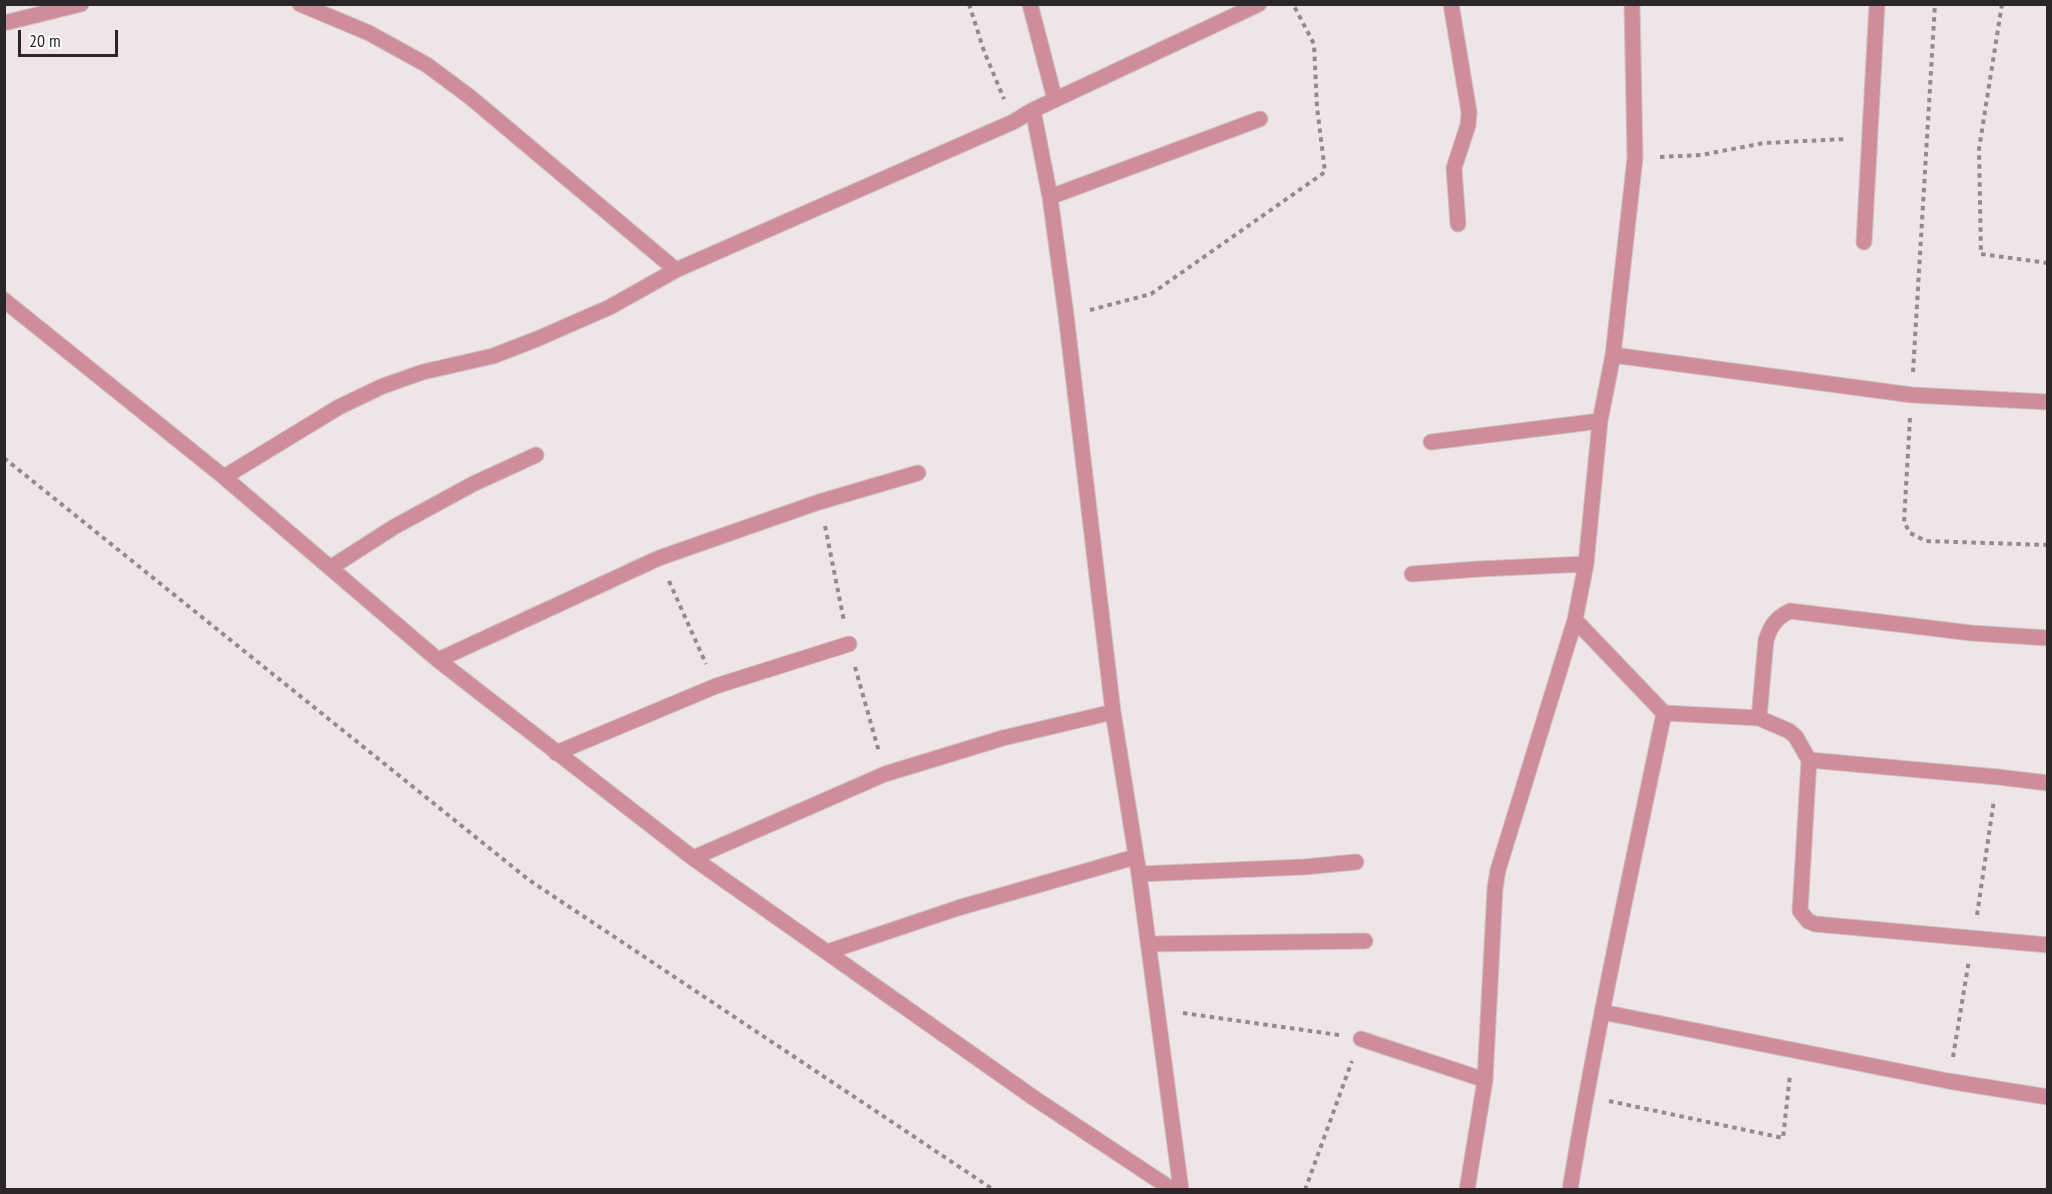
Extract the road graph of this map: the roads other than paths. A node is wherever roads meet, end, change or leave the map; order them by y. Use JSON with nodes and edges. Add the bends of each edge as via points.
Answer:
{"nodes":[{"id":1,"x":81,"y":4,"type":"edge"},
{"id":2,"x":300,"y":4,"type":"edge"},
{"id":3,"x":1030,"y":4,"type":"edge"},
{"id":4,"x":1259,"y":4,"type":"edge"},
{"id":5,"x":1451,"y":4,"type":"edge"},
{"id":6,"x":1632,"y":4,"type":"edge"},
{"id":7,"x":1877,"y":4,"type":"edge"},
{"id":8,"x":1232,"y":11,"type":"edge"},
{"id":9,"x":4,"y":23,"type":"edge"},
{"id":10,"x":1055,"y":100,"type":"junction"},
{"id":11,"x":1033,"y":110,"type":"junction"},
{"id":12,"x":1260,"y":119,"type":"dead end"},
{"id":13,"x":1050,"y":196,"type":"junction"},
{"id":14,"x":1458,"y":224,"type":"dead end"},
{"id":15,"x":1864,"y":242,"type":"dead end"},
{"id":16,"x":676,"y":270,"type":"junction"},
{"id":17,"x":4,"y":300,"type":"edge"},
{"id":18,"x":1613,"y":355,"type":"junction"},
{"id":19,"x":2048,"y":402,"type":"edge"},
{"id":20,"x":1600,"y":421,"type":"junction"},
{"id":21,"x":1431,"y":442,"type":"dead end"},
{"id":22,"x":536,"y":455,"type":"dead end"},
{"id":23,"x":918,"y":473,"type":"dead end"},
{"id":24,"x":224,"y":477,"type":"junction"},
{"id":25,"x":1586,"y":564,"type":"junction"},
{"id":26,"x":330,"y":568,"type":"junction"},
{"id":27,"x":1412,"y":574,"type":"dead end"},
{"id":28,"x":1575,"y":620,"type":"junction"},
{"id":29,"x":2048,"y":638,"type":"edge"},
{"id":30,"x":849,"y":645,"type":"road end"},
{"id":31,"x":438,"y":660,"type":"junction"},
{"id":32,"x":1113,"y":712,"type":"junction"},
{"id":33,"x":1664,"y":713,"type":"junction"},
{"id":34,"x":1759,"y":718,"type":"junction"},
{"id":35,"x":556,"y":753,"type":"junction"},
{"id":36,"x":1809,"y":760,"type":"junction"},
{"id":37,"x":2048,"y":783,"type":"edge"},
{"id":38,"x":1135,"y":857,"type":"junction"},
{"id":39,"x":693,"y":858,"type":"junction"},
{"id":40,"x":1356,"y":862,"type":"dead end"},
{"id":41,"x":1139,"y":874,"type":"junction"},
{"id":42,"x":1365,"y":941,"type":"dead end"},
{"id":43,"x":1148,"y":944,"type":"junction"},
{"id":44,"x":2048,"y":945,"type":"edge"},
{"id":45,"x":827,"y":952,"type":"junction"},
{"id":46,"x":1602,"y":1012,"type":"junction"},
{"id":47,"x":1361,"y":1039,"type":"road end"},
{"id":48,"x":1485,"y":1080,"type":"junction"},
{"id":49,"x":2048,"y":1097,"type":"edge"},
{"id":50,"x":1173,"y":1190,"type":"edge"},
{"id":51,"x":1181,"y":1190,"type":"edge"},
{"id":52,"x":1467,"y":1190,"type":"edge"},
{"id":53,"x":1570,"y":1190,"type":"edge"}],
"edges":[{"from":1,"to":9,"type":"street"},
{"from":2,"to":16,"type":"street","via":[[369,33],[427,65]]},
{"from":3,"to":10,"type":"street"},
{"from":4,"to":8,"type":"street"},
{"from":5,"to":14,"type":"street","via":[[1469,112],[1454,168]]},
{"from":6,"to":18,"type":"street","via":[[1635,158]]},
{"from":7,"to":15,"type":"street"},
{"from":8,"to":10,"type":"street"},
{"from":10,"to":11,"type":"street"},
{"from":11,"to":13,"type":"street"},
{"from":11,"to":16,"type":"street"},
{"from":12,"to":13,"type":"street"},
{"from":13,"to":32,"type":"street"},
{"from":16,"to":24,"type":"street","via":[[610,307],[537,339],[493,356],[383,386],[339,407]]},
{"from":17,"to":24,"type":"street"},
{"from":18,"to":19,"type":"street","via":[[1912,395]]},
{"from":18,"to":20,"type":"street"},
{"from":20,"to":21,"type":"street"},
{"from":20,"to":25,"type":"street"},
{"from":22,"to":26,"type":"street","via":[[463,489]]},
{"from":23,"to":31,"type":"street","via":[[819,502],[659,558]]},
{"from":24,"to":26,"type":"street"},
{"from":25,"to":27,"type":"street"},
{"from":25,"to":28,"type":"street"},
{"from":26,"to":31,"type":"street"},
{"from":28,"to":33,"type":"street"},
{"from":28,"to":48,"type":"street","via":[[1498,870]]},
{"from":29,"to":34,"type":"street","via":[[1971,633],[1790,611],[1777,617],[1766,640]]},
{"from":30,"to":35,"type":"street","via":[[716,686]]},
{"from":31,"to":35,"type":"street"},
{"from":32,"to":38,"type":"street"},
{"from":32,"to":39,"type":"street","via":[[1003,738],[885,774]]},
{"from":33,"to":34,"type":"street"},
{"from":33,"to":46,"type":"street"},
{"from":34,"to":36,"type":"street","via":[[1790,731]]},
{"from":35,"to":39,"type":"street"},
{"from":36,"to":37,"type":"street"},
{"from":36,"to":44,"type":"street","via":[[1800,911],[1804,917],[1815,924]]},
{"from":38,"to":41,"type":"street"},
{"from":38,"to":45,"type":"street","via":[[958,908]]},
{"from":39,"to":45,"type":"street"},
{"from":40,"to":41,"type":"street"},
{"from":41,"to":43,"type":"street"},
{"from":42,"to":43,"type":"street"},
{"from":43,"to":51,"type":"street"},
{"from":45,"to":50,"type":"street"},
{"from":46,"to":49,"type":"street","via":[[1948,1081]]},
{"from":46,"to":53,"type":"street"},
{"from":47,"to":48,"type":"street"},
{"from":48,"to":52,"type":"street"}]}
